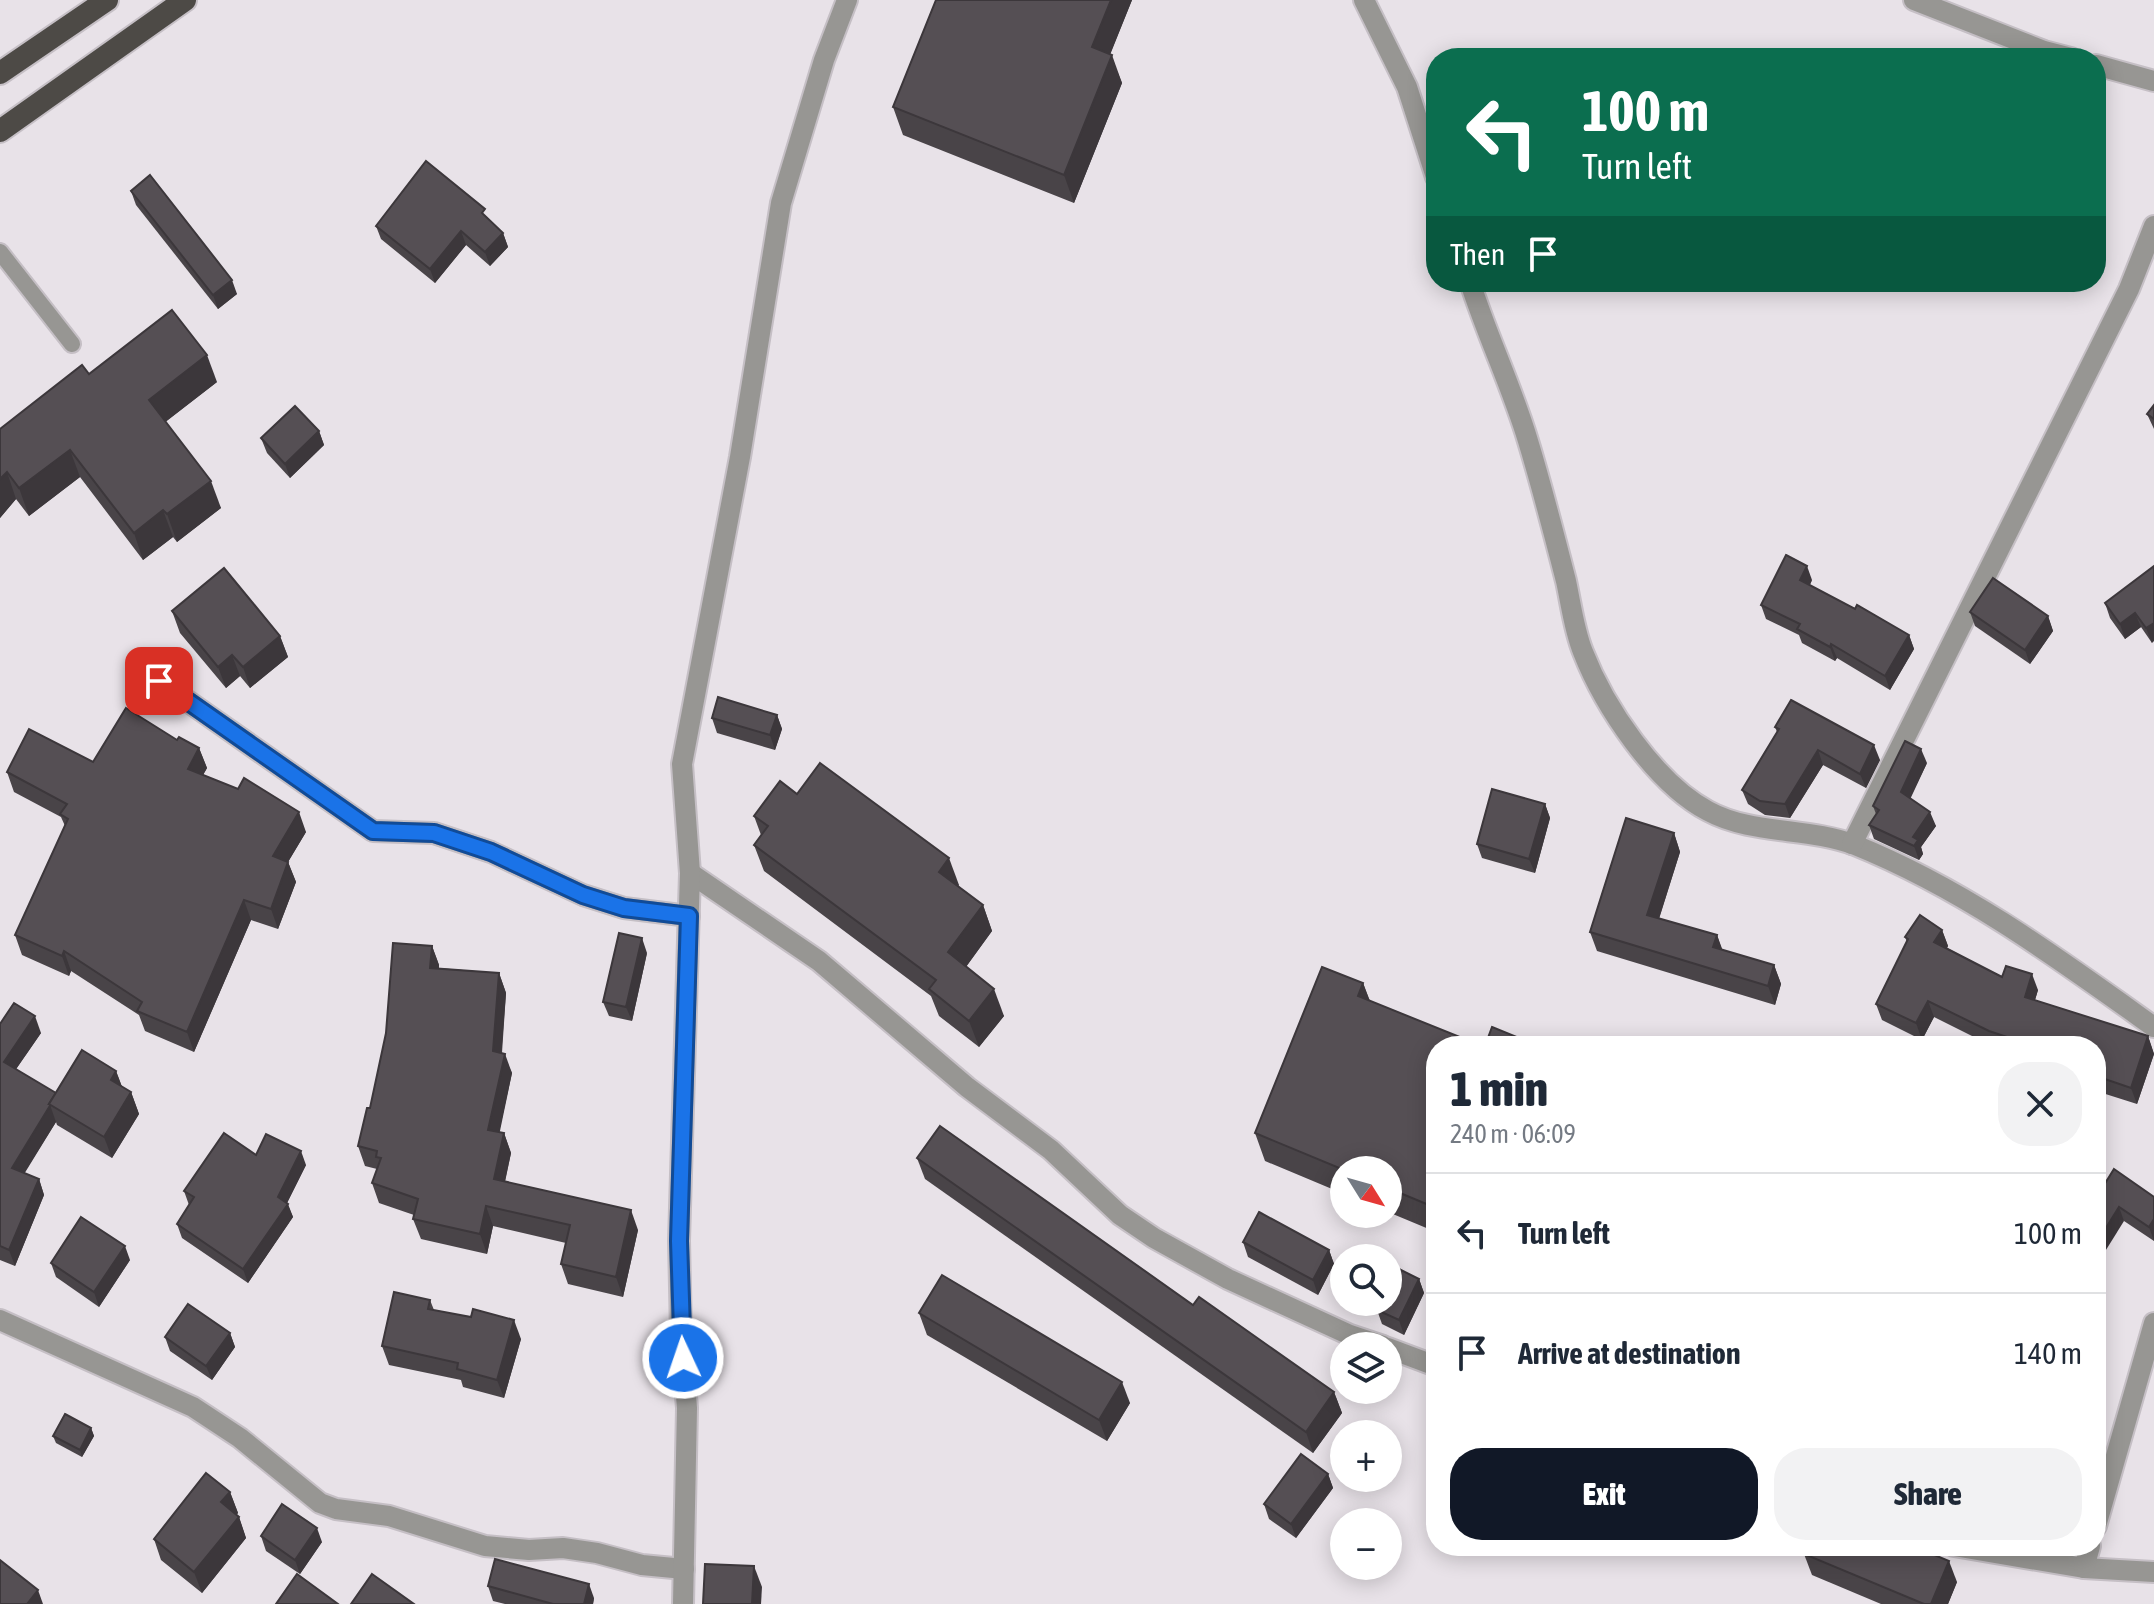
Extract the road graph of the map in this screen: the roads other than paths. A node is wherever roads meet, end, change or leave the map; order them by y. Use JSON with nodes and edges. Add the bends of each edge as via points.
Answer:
{"nodes":[{"id":1,"x":107,"y":0,"type":"edge"},
{"id":2,"x":185,"y":0,"type":"edge"},
{"id":3,"x":847,"y":0,"type":"edge"},
{"id":4,"x":1364,"y":0,"type":"edge"},
{"id":5,"x":1914,"y":0,"type":"edge"},
{"id":6,"x":2036,"y":48,"type":"edge"},
{"id":7,"x":2106,"y":68,"type":"edge"},
{"id":8,"x":0,"y":73,"type":"edge"},
{"id":9,"x":2154,"y":81,"type":"edge"},
{"id":10,"x":0,"y":131,"type":"edge"},
{"id":11,"x":1426,"y":146,"type":"edge"},
{"id":12,"x":2154,"y":226,"type":"edge"},
{"id":13,"x":0,"y":252,"type":"edge"},
{"id":14,"x":1473,"y":292,"type":"edge"},
{"id":15,"x":72,"y":344,"type":"dead end"},
{"id":16,"x":159,"y":681,"type":"dead end"},
{"id":17,"x":1852,"y":844,"type":"junction"},
{"id":18,"x":690,"y":873,"type":"junction"},
{"id":19,"x":689,"y":916,"type":"junction"},
{"id":20,"x":2154,"y":1027,"type":"edge"},
{"id":21,"x":0,"y":1320,"type":"edge"},
{"id":22,"x":2154,"y":1323,"type":"edge"},
{"id":23,"x":1343,"y":1332,"type":"edge"},
{"id":24,"x":1402,"y":1353,"type":"edge"},
{"id":25,"x":1426,"y":1362,"type":"edge"},
{"id":26,"x":2106,"y":1491,"type":"edge"},
{"id":27,"x":2013,"y":1556,"type":"edge"},
{"id":28,"x":2087,"y":1556,"type":"edge"},
{"id":29,"x":2084,"y":1568,"type":"junction"},
{"id":30,"x":684,"y":1569,"type":"junction"},
{"id":31,"x":2154,"y":1572,"type":"edge"},
{"id":32,"x":683,"y":1604,"type":"edge"}],
"edges":[{"from":1,"to":8,"type":"highway"},
{"from":2,"to":10,"type":"highway"},
{"from":3,"to":18,"type":"street","via":[[781,203],[682,764]]},
{"from":4,"to":11,"type":"street","via":[[1407,87]]},
{"from":5,"to":6,"type":"street"},
{"from":7,"to":9,"type":"street"},
{"from":12,"to":17,"type":"street","via":[[2129,289]]},
{"from":13,"to":15,"type":"lane"},
{"from":14,"to":17,"type":"street","via":[[1528,439],[1582,650],[1629,732],[1652,764],[1707,811]]},
{"from":16,"to":19,"type":"street","via":[[373,831],[434,833],[491,852],[583,895],[624,908]]},
{"from":17,"to":20,"type":"street","via":[[2002,921]]},
{"from":18,"to":19,"type":"street"},
{"from":18,"to":23,"type":"street","via":[[819,961],[967,1087],[1051,1150],[1120,1215],[1228,1279]]},
{"from":19,"to":30,"type":"street","via":[[679,1241],[687,1408]]},
{"from":21,"to":30,"type":"street","via":[[193,1407],[328,1506],[389,1516],[485,1546],[563,1548]]},
{"from":22,"to":26,"type":"street"},
{"from":24,"to":25,"type":"street"},
{"from":27,"to":29,"type":"street"},
{"from":28,"to":29,"type":"street"},
{"from":29,"to":31,"type":"street"},
{"from":30,"to":32,"type":"street"}]}
